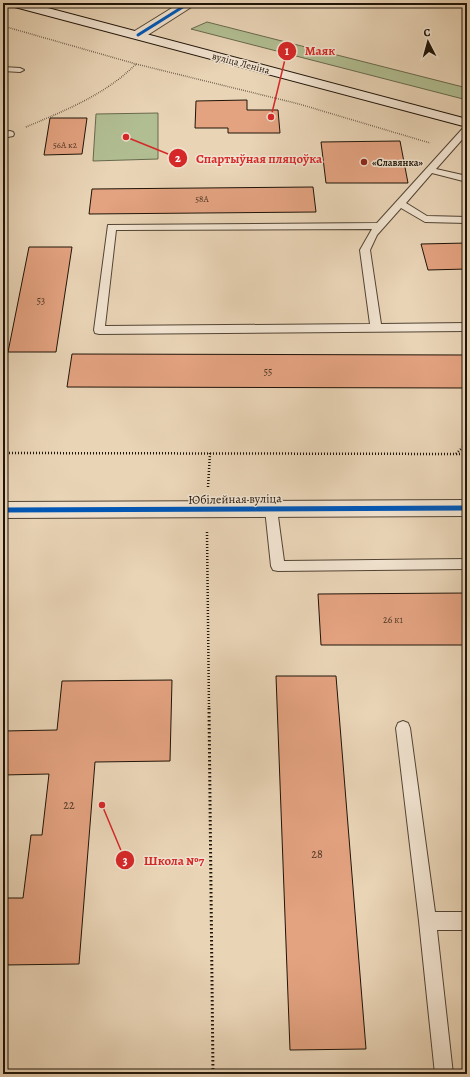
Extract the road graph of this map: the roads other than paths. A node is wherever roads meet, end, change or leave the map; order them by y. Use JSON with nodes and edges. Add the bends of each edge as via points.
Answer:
{"nodes":[{"id":1,"x":14,"y":3,"type":"edge"},
{"id":2,"x":189,"y":3,"type":"edge"},
{"id":3,"x":138,"y":36,"type":"junction"},
{"id":4,"x":3,"y":69,"type":"edge"},
{"id":5,"x":20,"y":70,"type":"dead end"},
{"id":6,"x":467,"y":123,"type":"edge"},
{"id":7,"x":467,"y":129,"type":"edge"},
{"id":8,"x":431,"y":170,"type":"junction"},
{"id":9,"x":467,"y":179,"type":"edge"},
{"id":10,"x":400,"y":204,"type":"junction"},
{"id":11,"x":467,"y":220,"type":"edge"},
{"id":12,"x":379,"y":226,"type":"junction"},
{"id":13,"x":467,"y":327,"type":"edge"},
{"id":14,"x":376,"y":328,"type":"junction"},
{"id":15,"x":467,"y":508,"type":"edge"},
{"id":16,"x":271,"y":509,"type":"junction"},
{"id":17,"x":3,"y":510,"type":"edge"},
{"id":18,"x":467,"y":564,"type":"edge"},
{"id":19,"x":404,"y":728,"type":"dead end"},
{"id":20,"x":428,"y":921,"type":"junction"},
{"id":21,"x":467,"y":921,"type":"edge"},
{"id":22,"x":444,"y":1074,"type":"edge"}],
"edges":[{"from":1,"to":3,"type":"main road","name":"вуліца Леніна"},
{"from":2,"to":3,"type":"main road"},
{"from":3,"to":6,"type":"main road","name":"вуліца Леніна"},
{"from":4,"to":5,"type":"lane"},
{"from":7,"to":8,"type":"lane"},
{"from":8,"to":9,"type":"lane"},
{"from":8,"to":10,"type":"lane"},
{"from":10,"to":11,"type":"lane","via":[[425,219]]},
{"from":10,"to":12,"type":"lane"},
{"from":12,"to":14,"type":"lane","via":[[372,234],[365,250]]},
{"from":12,"to":14,"type":"lane","via":[[111,227],[99,330]]},
{"from":13,"to":14,"type":"lane"},
{"from":15,"to":16,"type":"main road","name":"Юбілейная вуліца"},
{"from":16,"to":17,"type":"main road","name":"Юбілейная вуліца"},
{"from":16,"to":18,"type":"lane","via":[[278,566]]},
{"from":19,"to":20,"type":"lane"},
{"from":20,"to":21,"type":"lane"},
{"from":20,"to":22,"type":"lane"}]}
